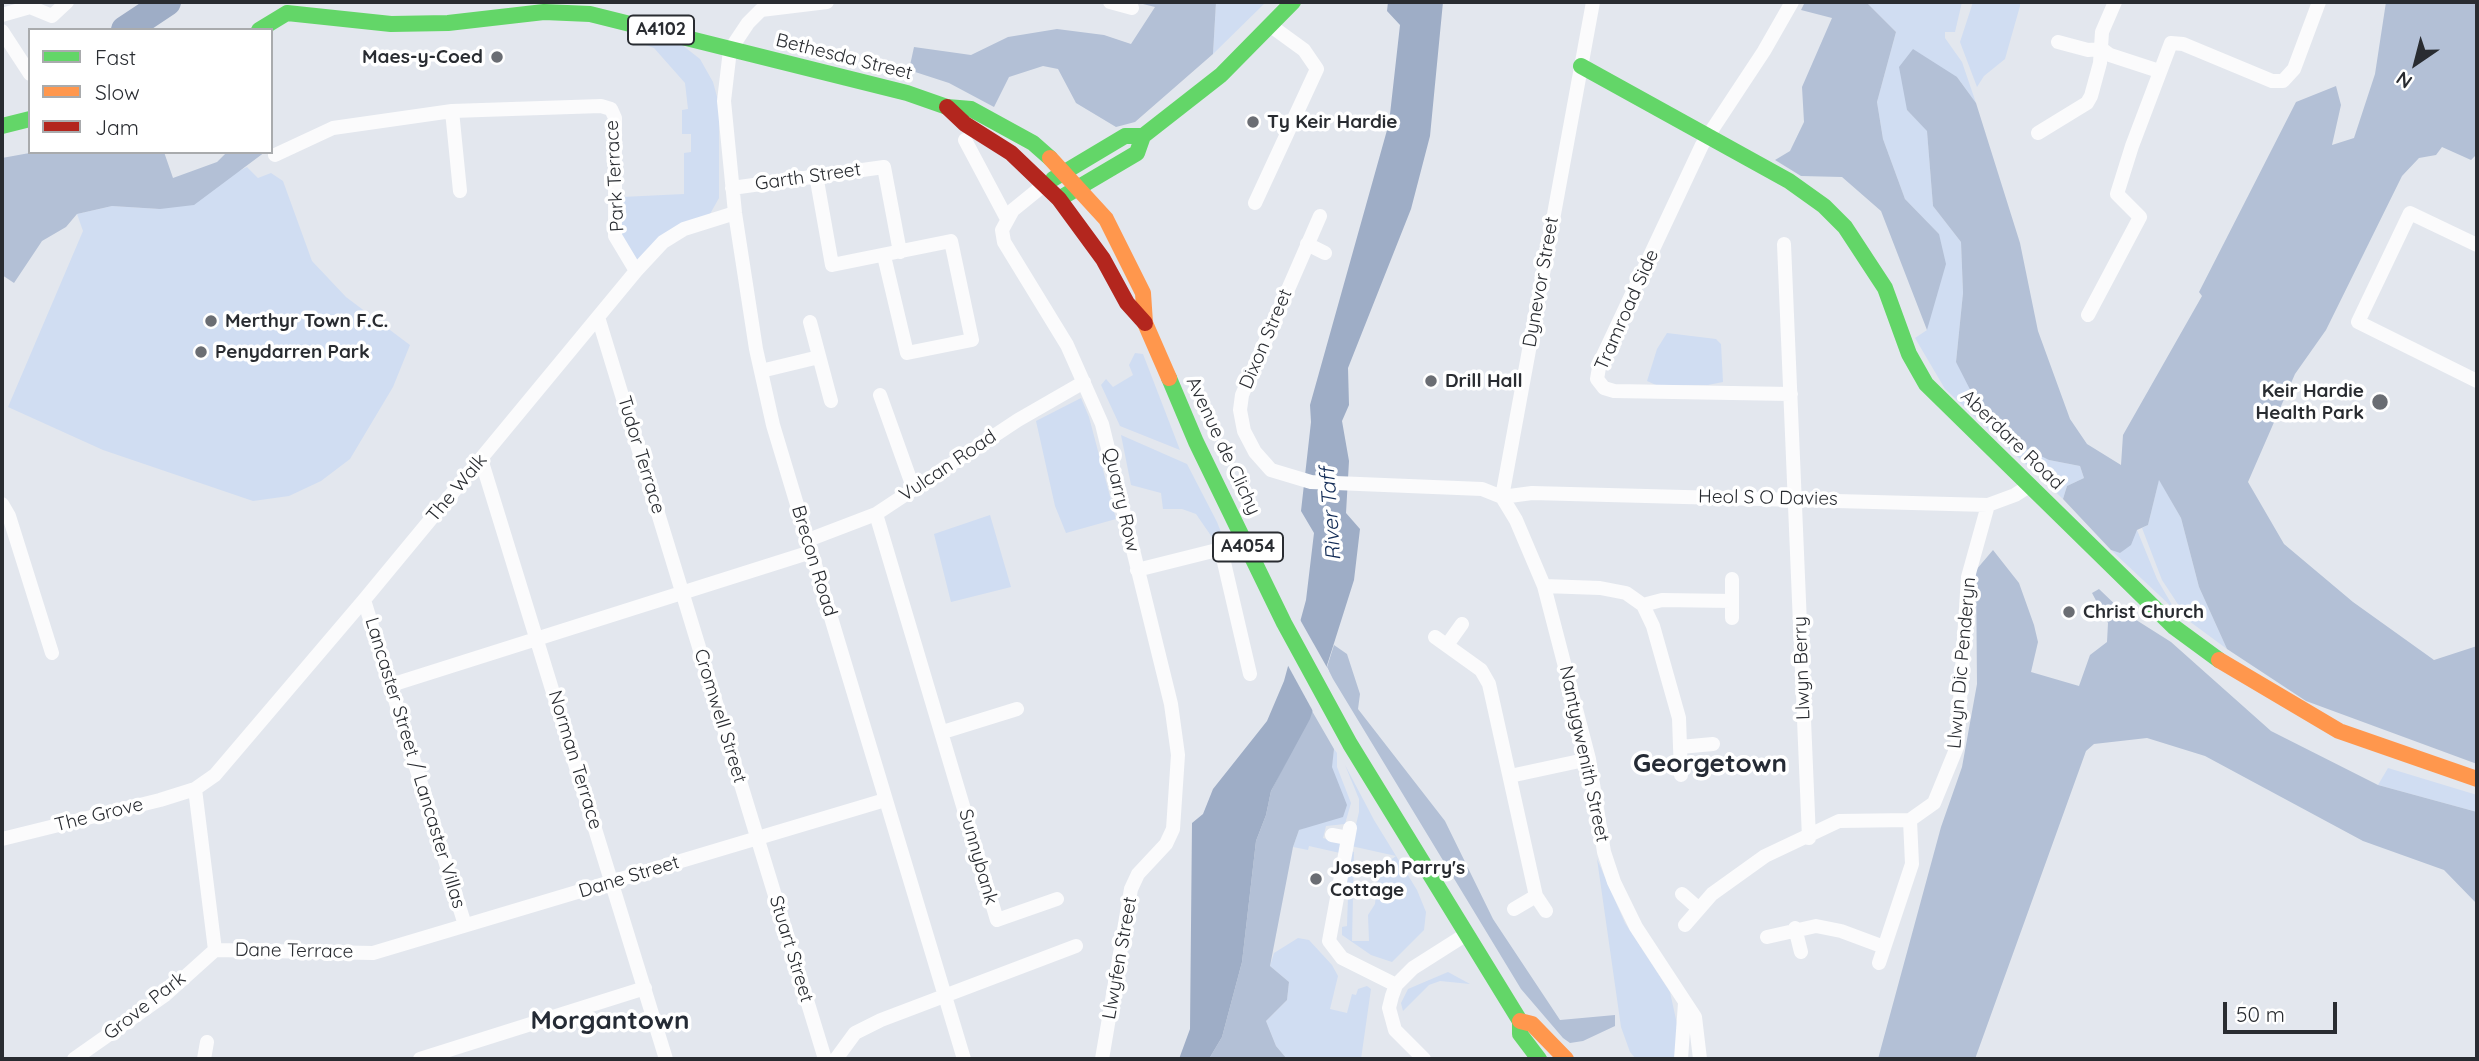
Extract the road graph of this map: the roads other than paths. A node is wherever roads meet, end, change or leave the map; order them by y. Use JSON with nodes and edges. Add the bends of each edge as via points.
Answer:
{"nodes":[{"id":1,"x":67,"y":2,"type":"edge"},
{"id":2,"x":827,"y":2,"type":"edge"},
{"id":3,"x":1110,"y":2,"type":"edge"},
{"id":4,"x":1293,"y":2,"type":"edge"},
{"id":5,"x":1593,"y":2,"type":"edge"},
{"id":6,"x":1792,"y":2,"type":"edge"},
{"id":7,"x":2115,"y":2,"type":"edge"},
{"id":8,"x":2319,"y":2,"type":"edge"},
{"id":9,"x":289,"y":7,"type":"edge"},
{"id":10,"x":1132,"y":8,"type":"dead end"},
{"id":11,"x":2,"y":15,"type":"edge"},
{"id":12,"x":1271,"y":26,"type":"junction"},
{"id":13,"x":262,"y":28,"type":"edge"},
{"id":14,"x":2,"y":31,"type":"edge"},
{"id":15,"x":2058,"y":41,"type":"dead end"},
{"id":16,"x":2102,"y":49,"type":"junction"},
{"id":17,"x":730,"y":50,"type":"junction"},
{"id":18,"x":1581,"y":66,"type":"junction"},
{"id":19,"x":28,"y":71,"type":"edge"},
{"id":20,"x":2159,"y":71,"type":"junction"},
{"id":21,"x":947,"y":107,"type":"junction"},
{"id":22,"x":452,"y":111,"type":"junction"},
{"id":23,"x":28,"y":120,"type":"edge"},
{"id":24,"x":2,"y":126,"type":"edge"},
{"id":25,"x":2038,"y":133,"type":"dead end"},
{"id":26,"x":1143,"y":136,"type":"junction"},
{"id":27,"x":1707,"y":137,"type":"junction"},
{"id":28,"x":965,"y":140,"type":"dead end"},
{"id":29,"x":275,"y":155,"type":"dead end"},
{"id":30,"x":1065,"y":171,"type":"junction"},
{"id":31,"x":816,"y":176,"type":"junction"},
{"id":32,"x":1045,"y":184,"type":"junction"},
{"id":33,"x":732,"y":188,"type":"junction"},
{"id":34,"x":1081,"y":188,"type":"junction"},
{"id":35,"x":460,"y":191,"type":"dead end"},
{"id":36,"x":1059,"y":199,"type":"junction"},
{"id":37,"x":1025,"y":200,"type":"junction"},
{"id":38,"x":1255,"y":203,"type":"dead end"},
{"id":39,"x":735,"y":213,"type":"junction"},
{"id":40,"x":1321,"y":215,"type":"dead end"},
{"id":41,"x":1007,"y":219,"type":"junction"},
{"id":42,"x":1307,"y":244,"type":"junction"},
{"id":43,"x":1784,"y":244,"type":"dead end"},
{"id":44,"x":2477,"y":245,"type":"edge"},
{"id":45,"x":900,"y":252,"type":"junction"},
{"id":46,"x":1325,"y":253,"type":"dead end"},
{"id":47,"x":884,"y":256,"type":"junction"},
{"id":48,"x":636,"y":271,"type":"junction"},
{"id":49,"x":2088,"y":314,"type":"dead end"},
{"id":50,"x":598,"y":317,"type":"junction"},
{"id":51,"x":810,"y":322,"type":"dead end"},
{"id":52,"x":1145,"y":323,"type":"junction"},
{"id":53,"x":819,"y":357,"type":"junction"},
{"id":54,"x":761,"y":371,"type":"junction"},
{"id":55,"x":2477,"y":381,"type":"edge"},
{"id":56,"x":1084,"y":382,"type":"junction"},
{"id":57,"x":1791,"y":394,"type":"junction"},
{"id":58,"x":880,"y":395,"type":"dead end"},
{"id":59,"x":831,"y":401,"type":"dead end"},
{"id":60,"x":481,"y":459,"type":"junction"},
{"id":61,"x":2029,"y":486,"type":"junction"},
{"id":62,"x":914,"y":490,"type":"junction"},
{"id":63,"x":1502,"y":497,"type":"junction"},
{"id":64,"x":1796,"y":498,"type":"junction"},
{"id":65,"x":2,"y":504,"type":"edge"},
{"id":66,"x":1988,"y":505,"type":"junction"},
{"id":67,"x":876,"y":514,"type":"junction"},
{"id":68,"x":809,"y":546,"type":"junction"},
{"id":69,"x":1137,"y":570,"type":"junction"},
{"id":70,"x":1732,"y":579,"type":"dead end"},
{"id":71,"x":1545,"y":586,"type":"junction"},
{"id":72,"x":684,"y":593,"type":"junction"},
{"id":73,"x":365,"y":600,"type":"junction"},
{"id":74,"x":1732,"y":601,"type":"junction"},
{"id":75,"x":1643,"y":605,"type":"junction"},
{"id":76,"x":1732,"y":618,"type":"dead end"},
{"id":77,"x":1462,"y":624,"type":"dead end"},
{"id":78,"x":537,"y":638,"type":"junction"},
{"id":79,"x":52,"y":653,"type":"dead end"},
{"id":80,"x":1250,"y":674,"type":"dead end"},
{"id":81,"x":391,"y":685,"type":"junction"},
{"id":82,"x":1017,"y":709,"type":"dead end"},
{"id":83,"x":943,"y":732,"type":"junction"},
{"id":84,"x":1713,"y":744,"type":"dead end"},
{"id":85,"x":1680,"y":747,"type":"junction"},
{"id":86,"x":1589,"y":759,"type":"junction"},
{"id":87,"x":1510,"y":775,"type":"junction"},
{"id":88,"x":1681,"y":775,"type":"dead end"},
{"id":89,"x":2477,"y":779,"type":"edge"},
{"id":90,"x":195,"y":789,"type":"junction"},
{"id":91,"x":885,"y":800,"type":"junction"},
{"id":92,"x":1910,"y":820,"type":"junction"},
{"id":93,"x":1173,"y":829,"type":"joint"},
{"id":94,"x":1332,"y":835,"type":"dead end"},
{"id":95,"x":757,"y":838,"type":"junction"},
{"id":96,"x":1809,"y":838,"type":"junction"},
{"id":97,"x":2,"y":839,"type":"edge"},
{"id":98,"x":613,"y":881,"type":"junction"},
{"id":99,"x":1682,"y":894,"type":"dead end"},
{"id":100,"x":1536,"y":897,"type":"junction"},
{"id":101,"x":1057,"y":899,"type":"dead end"},
{"id":102,"x":1698,"y":908,"type":"junction"},
{"id":103,"x":1514,"y":909,"type":"dead end"},
{"id":104,"x":1546,"y":911,"type":"dead end"},
{"id":105,"x":1685,"y":925,"type":"dead end"},
{"id":106,"x":466,"y":926,"type":"junction"},
{"id":107,"x":1795,"y":928,"type":"junction"},
{"id":108,"x":1465,"y":935,"type":"junction"},
{"id":109,"x":1767,"y":937,"type":"dead end"},
{"id":110,"x":1076,"y":946,"type":"dead end"},
{"id":111,"x":1884,"y":947,"type":"junction"},
{"id":112,"x":215,"y":950,"type":"junction"},
{"id":113,"x":1801,"y":952,"type":"dead end"},
{"id":114,"x":373,"y":953,"type":"joint"},
{"id":115,"x":1879,"y":963,"type":"dead end"},
{"id":116,"x":1396,"y":985,"type":"junction"},
{"id":117,"x":645,"y":988,"type":"junction"},
{"id":118,"x":943,"y":995,"type":"junction"},
{"id":119,"x":1685,"y":1001,"type":"junction"},
{"id":120,"x":1520,"y":1021,"type":"junction"},
{"id":121,"x":207,"y":1042,"type":"dead end"},
{"id":122,"x":840,"y":1057,"type":"edge"},
{"id":123,"x":74,"y":1059,"type":"edge"},
{"id":124,"x":204,"y":1059,"type":"edge"},
{"id":125,"x":420,"y":1059,"type":"edge"},
{"id":126,"x":667,"y":1059,"type":"edge"},
{"id":127,"x":825,"y":1059,"type":"edge"},
{"id":128,"x":964,"y":1059,"type":"edge"},
{"id":129,"x":1102,"y":1059,"type":"edge"},
{"id":130,"x":1424,"y":1059,"type":"edge"},
{"id":131,"x":1539,"y":1059,"type":"edge"},
{"id":132,"x":1566,"y":1059,"type":"edge"},
{"id":133,"x":1681,"y":1059,"type":"edge"},
{"id":134,"x":1700,"y":1059,"type":"edge"}],
"edges":[{"from":1,"to":11,"type":"street","via":[[52,16],[30,7]]},
{"from":2,"to":17,"type":"street","via":[[761,10]]},
{"from":3,"to":10,"type":"street"},
{"from":4,"to":12,"type":"main road"},
{"from":5,"to":18,"type":"street","name":"Dynevor Street"},
{"from":6,"to":27,"type":"street"},
{"from":7,"to":16,"type":"street","via":[[2102,32]]},
{"from":8,"to":20,"type":"street","via":[[2294,69],[2283,81],[2272,81],[2178,43],[2171,43]]},
{"from":9,"to":13,"type":"main road","number":"A4102"},
{"from":9,"to":17,"type":"main road","number":"A4102","via":[[332,20],[391,24],[544,12],[590,14]]},
{"from":12,"to":26,"type":"main road","via":[[1184,106]]},
{"from":12,"to":38,"type":"street","via":[[1304,50],[1316,76]]},
{"from":14,"to":19,"type":"street"},
{"from":15,"to":16,"type":"street"},
{"from":16,"to":20,"type":"street"},
{"from":16,"to":25,"type":"street","via":[[2087,103]]},
{"from":17,"to":21,"type":"main road","name":"Bethesda Street","number":"A4102"},
{"from":17,"to":33,"type":"street","name":"Brecon Road","via":[[724,101]]},
{"from":18,"to":27,"type":"main road","name":"Aberdare Road"},
{"from":18,"to":63,"type":"street","name":"Dynevor Street"},
{"from":20,"to":49,"type":"street","via":[[2118,194],[2140,217]]},
{"from":21,"to":30,"type":"main road","name":"Bethesda Street","number":"A4102","via":[[971,109],[994,119]]},
{"from":21,"to":32,"type":"main road","name":"Bethesda Street","number":"A4102"},
{"from":22,"to":29,"type":"street","name":"Park Terrace","via":[[333,128]]},
{"from":22,"to":35,"type":"street"},
{"from":22,"to":48,"type":"street","name":"Park Terrace","via":[[611,109],[615,118],[615,236]]},
{"from":23,"to":24,"type":"main road"},
{"from":26,"to":30,"type":"main road","via":[[1125,136]]},
{"from":26,"to":34,"type":"main road","via":[[1136,153]]},
{"from":27,"to":57,"type":"street","name":"Tramroad Side","via":[[1600,362],[1597,379],[1614,391]]},
{"from":27,"to":61,"type":"main road","name":"Aberdare Road","via":[[1789,181],[1845,227],[1885,288],[1909,354],[1926,384]]},
{"from":28,"to":41,"type":"street"},
{"from":30,"to":32,"type":"main road"},
{"from":30,"to":34,"type":"main road","number":"A4054"},
{"from":31,"to":33,"type":"street","name":"Garth Street"},
{"from":31,"to":45,"type":"street","name":"Garth Street","via":[[884,167]]},
{"from":31,"to":47,"type":"street","via":[[832,265]]},
{"from":32,"to":36,"type":"main road","number":"A4054"},
{"from":32,"to":37,"type":"street"},
{"from":33,"to":39,"type":"street","name":"Brecon Road"},
{"from":34,"to":36,"type":"main road"},
{"from":34,"to":52,"type":"main road","name":"Avenue de Clichy","number":"A4054","via":[[1106,219],[1143,293]]},
{"from":36,"to":37,"type":"street"},
{"from":36,"to":52,"type":"main road","name":"Avenue de Clichy","number":"A4054"},
{"from":37,"to":41,"type":"street"},
{"from":39,"to":48,"type":"street","name":"The Walk","via":[[684,229],[663,242]]},
{"from":39,"to":54,"type":"street","name":"Brecon Road"},
{"from":40,"to":42,"type":"street","name":"Dixon Street"},
{"from":41,"to":56,"type":"street","name":"Quarry Row","via":[[1002,230],[1009,254],[1048,311]]},
{"from":42,"to":46,"type":"street"},
{"from":42,"to":63,"type":"street","name":"Dixon Street","via":[[1242,395],[1244,430],[1255,452],[1271,470],[1300,479],[1482,489]]},
{"from":43,"to":57,"type":"street","name":"Llwyn Berry"},
{"from":44,"to":55,"type":"street","via":[[2410,213],[2358,322]]},
{"from":45,"to":47,"type":"street"},
{"from":45,"to":47,"type":"street","via":[[951,242],[972,340],[906,353]]},
{"from":48,"to":50,"type":"street","name":"The Walk"},
{"from":50,"to":60,"type":"street","name":"The Walk"},
{"from":50,"to":72,"type":"street","name":"Tudor Terrace"},
{"from":51,"to":53,"type":"street"},
{"from":52,"to":108,"type":"main road","name":"Avenue de Clichy","number":"A4054","via":[[1196,442],[1284,623]]},
{"from":53,"to":54,"type":"street"},
{"from":53,"to":59,"type":"street"},
{"from":54,"to":68,"type":"street","name":"Brecon Road"},
{"from":56,"to":62,"type":"street","name":"Vulcan Road"},
{"from":56,"to":69,"type":"street","name":"Quarry Row","via":[[1110,448]]},
{"from":57,"to":64,"type":"street","name":"Llwyn Berry"},
{"from":58,"to":62,"type":"street"},
{"from":60,"to":73,"type":"street","name":"The Walk"},
{"from":60,"to":78,"type":"street","name":"Norman Terrace"},
{"from":61,"to":66,"type":"street","name":"Heol S O Davies"},
{"from":61,"to":89,"type":"main road","name":"Aberdare Road","via":[[2134,591],[2214,657],[2339,731]]},
{"from":62,"to":67,"type":"street","name":"Vulcan Road"},
{"from":63,"to":64,"type":"street","name":"Heol S O Davies","via":[[1532,493]]},
{"from":63,"to":71,"type":"street","name":"Nantygwenith Street"},
{"from":64,"to":66,"type":"street","name":"Heol S O Davies"},
{"from":64,"to":96,"type":"street","name":"Llwyn Berry"},
{"from":65,"to":79,"type":"street"},
{"from":66,"to":92,"type":"street","name":"Llwyn Dic Penderyn","via":[[1968,578],[1957,747],[1934,803]]},
{"from":67,"to":68,"type":"street","name":"Vulcan Road"},
{"from":67,"to":83,"type":"street","name":"Sunnybank"},
{"from":68,"to":72,"type":"street","name":"Vulcan Road"},
{"from":68,"to":91,"type":"street","name":"Brecon Road"},
{"from":69,"to":80,"type":"street","via":[[1213,551],[1223,558]]},
{"from":69,"to":93,"type":"street","name":"Quarry Row","via":[[1171,704],[1178,777]]},
{"from":70,"to":74,"type":"street"},
{"from":71,"to":75,"type":"street","via":[[1626,593]]},
{"from":71,"to":86,"type":"street","name":"Nantygwenith Street"},
{"from":72,"to":78,"type":"street","name":"Vulcan Road"},
{"from":72,"to":95,"type":"street","name":"Cromwell Street"},
{"from":73,"to":81,"type":"street","name":"Lancaster Street / Lancaster Villas"},
{"from":73,"to":90,"type":"street","name":"The Walk","via":[[215,775]]},
{"from":74,"to":75,"type":"street","via":[[1661,600]]},
{"from":74,"to":76,"type":"street"},
{"from":75,"to":85,"type":"street","via":[[1679,718]]},
{"from":77,"to":87,"type":"street","via":[[1441,641],[1481,670],[1489,684]]},
{"from":78,"to":81,"type":"street","name":"Vulcan Road"},
{"from":78,"to":98,"type":"street","name":"Norman Terrace"},
{"from":81,"to":106,"type":"street","name":"Lancaster Street / Lancaster Villas"},
{"from":82,"to":83,"type":"street"},
{"from":83,"to":101,"type":"street","name":"Sunnybank","via":[[997,920]]},
{"from":84,"to":85,"type":"street"},
{"from":85,"to":88,"type":"street"},
{"from":86,"to":87,"type":"street"},
{"from":86,"to":119,"type":"street","name":"Nantygwenith Street","via":[[1604,852],[1614,882],[1636,927]]},
{"from":87,"to":100,"type":"street"},
{"from":90,"to":97,"type":"street","name":"The Grove"},
{"from":90,"to":112,"type":"street"},
{"from":91,"to":95,"type":"street","name":"Dane Street"},
{"from":91,"to":118,"type":"street","name":"Brecon Road"},
{"from":92,"to":96,"type":"street","via":[[1839,821]]},
{"from":92,"to":111,"type":"street","via":[[1912,864]]},
{"from":93,"to":129,"type":"street","name":"Llwyfen Street","via":[[1131,889]]},
{"from":94,"to":116,"type":"street","via":[[1349,833],[1329,941],[1342,958]]},
{"from":95,"to":98,"type":"street","name":"Dane Street"},
{"from":95,"to":127,"type":"street","name":"Stuart Street"},
{"from":96,"to":102,"type":"street","via":[[1765,856]]},
{"from":98,"to":106,"type":"street","name":"Dane Street"},
{"from":98,"to":117,"type":"street","name":"Norman Terrace"},
{"from":99,"to":102,"type":"street"},
{"from":100,"to":103,"type":"street"},
{"from":100,"to":104,"type":"street"},
{"from":102,"to":105,"type":"street"},
{"from":106,"to":114,"type":"street","name":"Dane Street"},
{"from":107,"to":109,"type":"street"},
{"from":107,"to":111,"type":"street","via":[[1841,930]]},
{"from":107,"to":113,"type":"street"},
{"from":108,"to":116,"type":"street","via":[[1413,968]]},
{"from":108,"to":120,"type":"main road","number":"A4054"},
{"from":110,"to":118,"type":"street"},
{"from":111,"to":115,"type":"street"},
{"from":112,"to":114,"type":"street","name":"Dane Terrace"},
{"from":112,"to":123,"type":"street","name":"Grove Park","via":[[165,995]]},
{"from":116,"to":130,"type":"street","via":[[1390,1018],[1399,1038]]},
{"from":117,"to":125,"type":"street"},
{"from":117,"to":126,"type":"street","name":"Norman Terrace"},
{"from":118,"to":122,"type":"street","via":[[855,1033]]},
{"from":118,"to":128,"type":"street","name":"Brecon Road"},
{"from":119,"to":133,"type":"street"},
{"from":119,"to":134,"type":"street","name":"Nantygwenith Street","via":[[1695,1017]]},
{"from":120,"to":131,"type":"main road","number":"A4054","via":[[1520,1034]]},
{"from":120,"to":132,"type":"main road","number":"A4054","via":[[1532,1024]]},
{"from":121,"to":124,"type":"street"}]}
